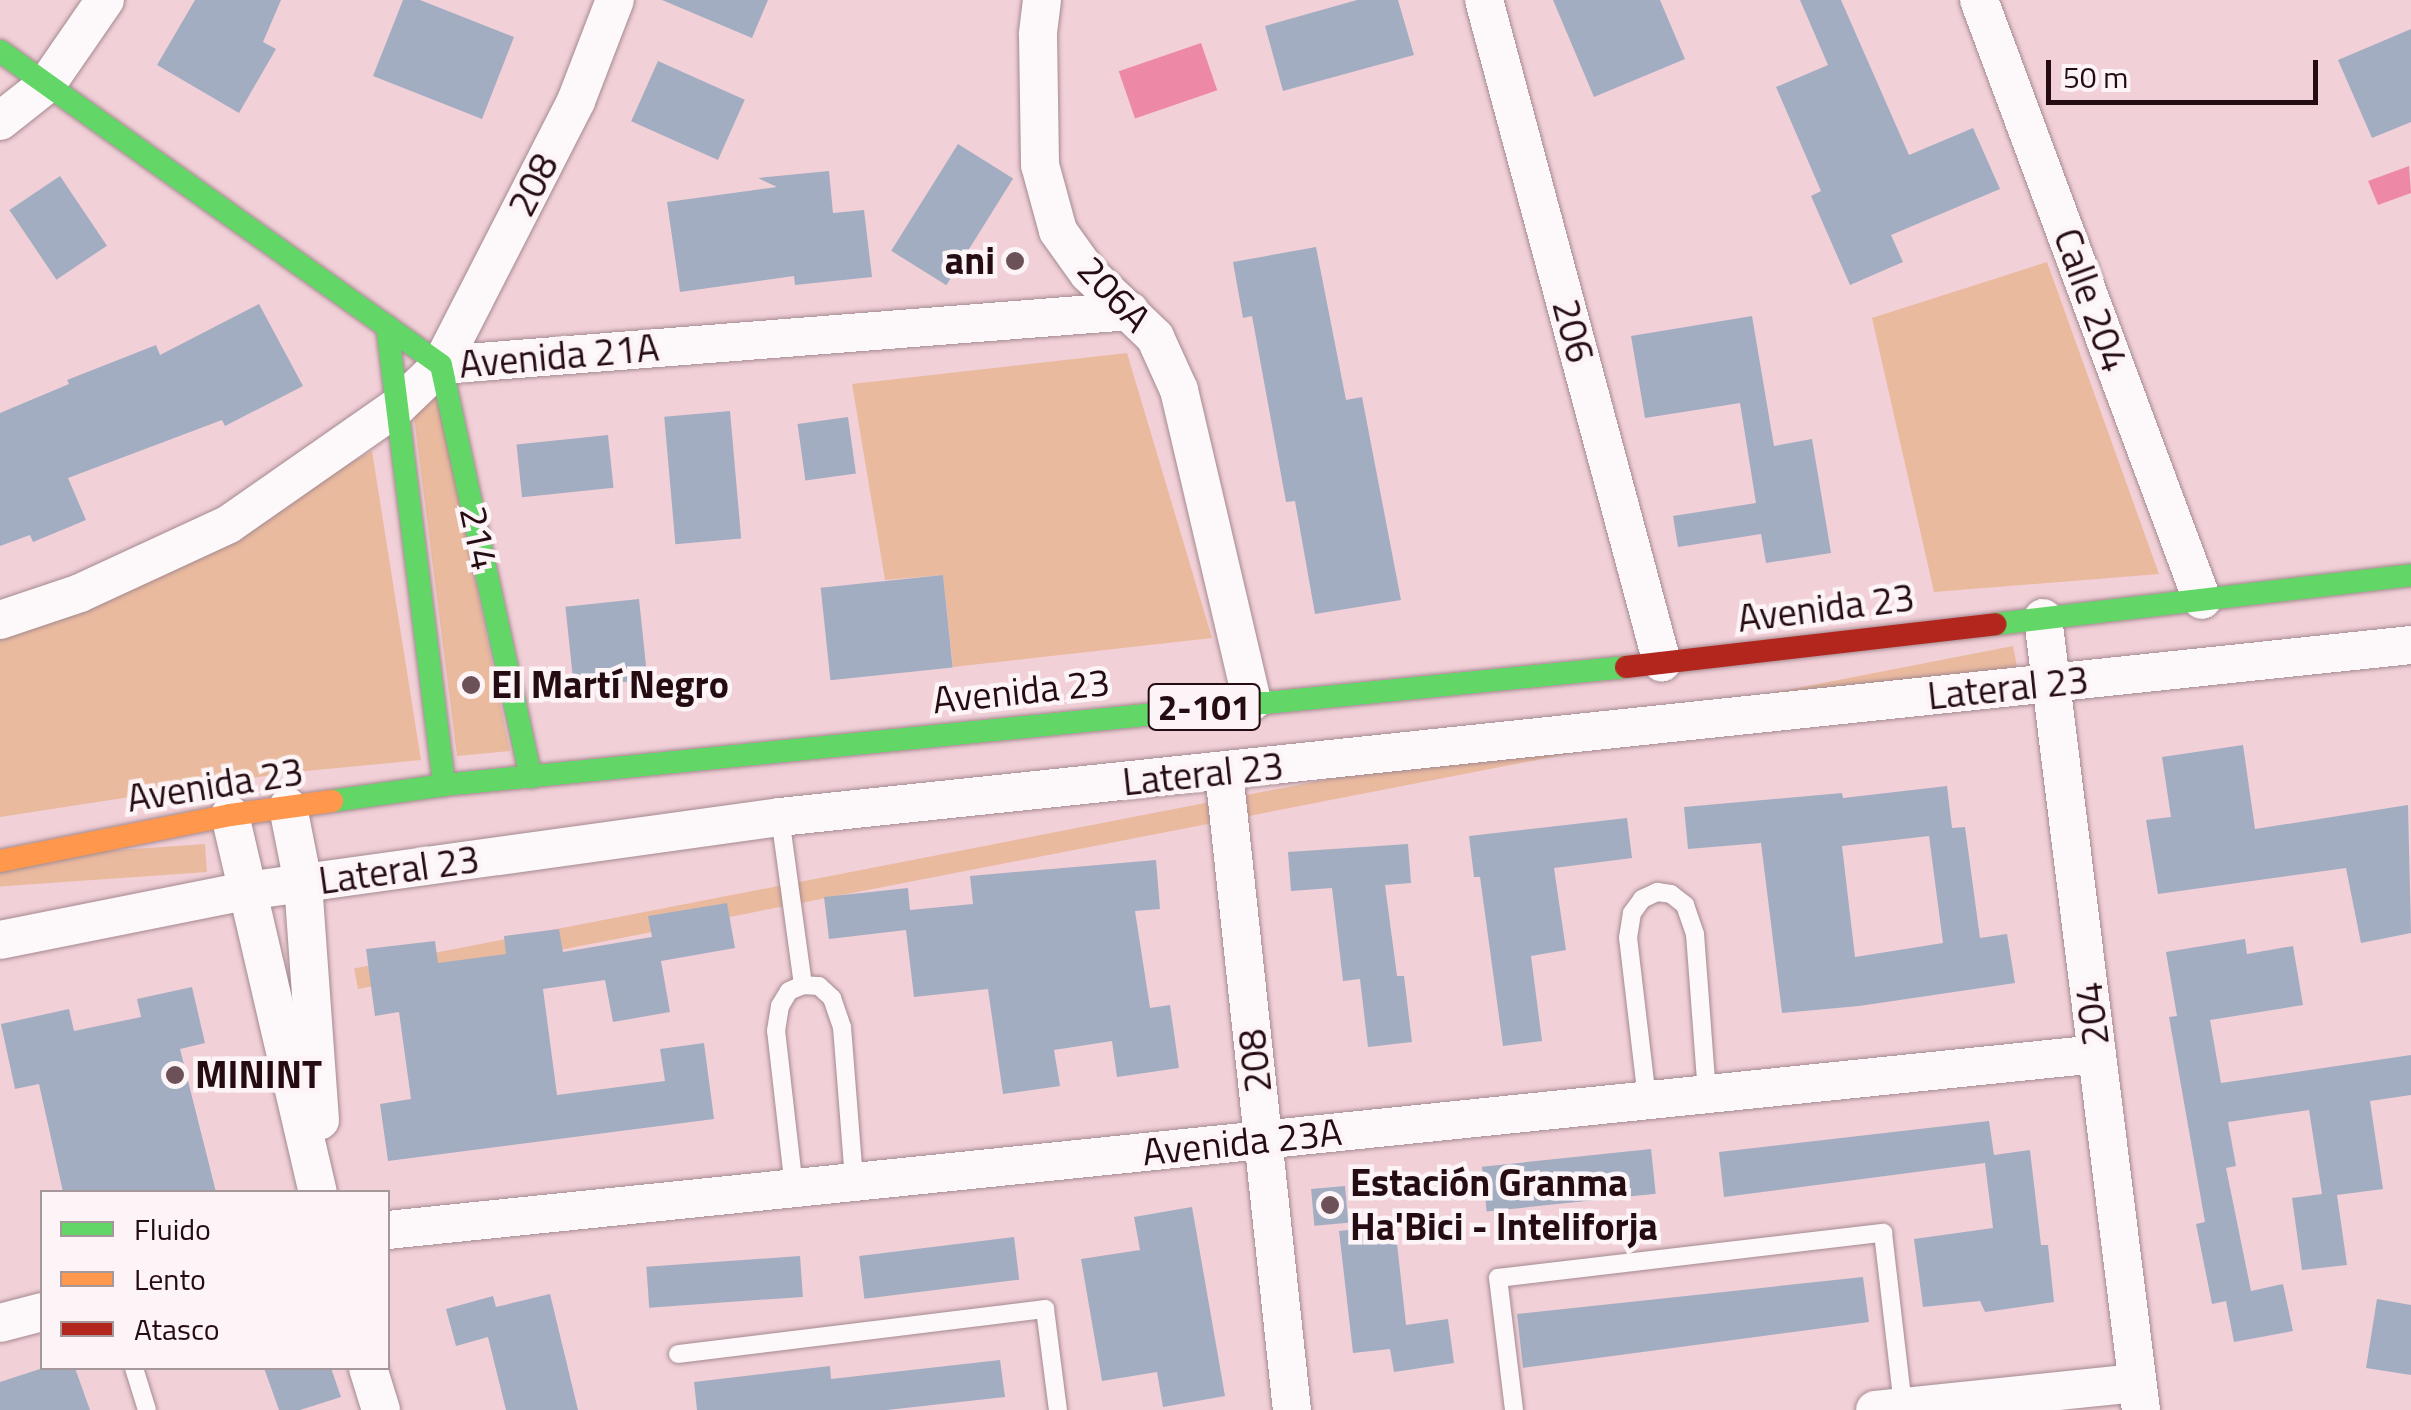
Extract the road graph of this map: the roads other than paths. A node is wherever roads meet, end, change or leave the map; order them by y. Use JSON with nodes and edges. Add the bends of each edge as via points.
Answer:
{"nodes":[{"id":1,"x":106,"y":0,"type":"edge"},
{"id":2,"x":615,"y":0,"type":"edge"},
{"id":3,"x":1042,"y":0,"type":"edge"},
{"id":4,"x":1484,"y":0,"type":"edge"},
{"id":5,"x":1979,"y":0,"type":"edge"},
{"id":6,"x":0,"y":50,"type":"edge"},
{"id":7,"x":47,"y":84,"type":"junction"},
{"id":8,"x":0,"y":121,"type":"edge"},
{"id":9,"x":1130,"y":311,"type":"junction"},
{"id":10,"x":387,"y":326,"type":"junction"},
{"id":11,"x":441,"y":364,"type":"junction"},
{"id":12,"x":397,"y":407,"type":"junction"},
{"id":13,"x":2411,"y":575,"type":"edge"},
{"id":14,"x":2202,"y":600,"type":"junction"},
{"id":15,"x":2043,"y":618,"type":"junction"},
{"id":16,"x":0,"y":620,"type":"edge"},
{"id":17,"x":2411,"y":645,"type":"edge"},
{"id":18,"x":1662,"y":663,"type":"junction"},
{"id":19,"x":2052,"y":684,"type":"junction"},
{"id":20,"x":1252,"y":702,"type":"junction"},
{"id":21,"x":1224,"y":772,"type":"junction"},
{"id":22,"x":531,"y":777,"type":"junction"},
{"id":23,"x":444,"y":784,"type":"junction"},
{"id":24,"x":288,"y":807,"type":"junction"},
{"id":25,"x":230,"y":815,"type":"junction"},
{"id":26,"x":780,"y":817,"type":"junction"},
{"id":27,"x":0,"y":860,"type":"edge"},
{"id":28,"x":303,"y":883,"type":"junction"},
{"id":29,"x":246,"y":891,"type":"junction"},
{"id":30,"x":0,"y":940,"type":"edge"},
{"id":31,"x":804,"y":985,"type":"junction"},
{"id":32,"x":2097,"y":1054,"type":"junction"},
{"id":33,"x":1707,"y":1093,"type":"junction"},
{"id":34,"x":1648,"y":1100,"type":"junction"},
{"id":35,"x":1264,"y":1140,"type":"junction"},
{"id":36,"x":854,"y":1182,"type":"junction"},
{"id":37,"x":794,"y":1188,"type":"junction"},
{"id":38,"x":321,"y":1190,"type":"edge"},
{"id":39,"x":322,"y":1190,"type":"edge"},
{"id":40,"x":390,"y":1230,"type":"edge"},
{"id":41,"x":40,"y":1313,"type":"edge"},
{"id":42,"x":0,"y":1323,"type":"edge"},
{"id":43,"x":678,"y":1354,"type":"dead end"},
{"id":44,"x":135,"y":1370,"type":"edge"},
{"id":45,"x":369,"y":1370,"type":"edge"},
{"id":46,"x":2139,"y":1396,"type":"edge"},
{"id":47,"x":1889,"y":1409,"type":"edge"},
{"id":48,"x":147,"y":1410,"type":"edge"},
{"id":49,"x":382,"y":1410,"type":"edge"},
{"id":50,"x":1058,"y":1410,"type":"edge"},
{"id":51,"x":1292,"y":1410,"type":"edge"},
{"id":52,"x":1514,"y":1410,"type":"edge"}],
"edges":[{"from":1,"to":7,"type":"street"},
{"from":2,"to":11,"type":"street","name":"208","via":[[576,101]]},
{"from":3,"to":9,"type":"street","name":"206A","via":[[1040,165],[1058,232],[1088,273]]},
{"from":4,"to":18,"type":"street","name":"206"},
{"from":5,"to":14,"type":"street","name":"Calle 204"},
{"from":6,"to":7,"type":"main road"},
{"from":7,"to":8,"type":"street"},
{"from":7,"to":10,"type":"main road"},
{"from":9,"to":11,"type":"street","name":"Avenida 21A"},
{"from":9,"to":20,"type":"street","name":"206A","via":[[1155,338],[1179,390]]},
{"from":10,"to":11,"type":"main road"},
{"from":10,"to":12,"type":"main road","name":"214"},
{"from":11,"to":12,"type":"street","name":"Avenida 21A"},
{"from":11,"to":22,"type":"main road","name":"214"},
{"from":12,"to":16,"type":"street","name":"Avenida 21A","via":[[229,524],[80,593]]},
{"from":12,"to":23,"type":"main road","name":"214"},
{"from":13,"to":14,"type":"main road","name":"Avenida 23","number":"2-101"},
{"from":14,"to":15,"type":"main road","name":"Avenida 23","number":"2-101"},
{"from":15,"to":18,"type":"main road","name":"Avenida 23","number":"2-101"},
{"from":15,"to":19,"type":"street","name":"204"},
{"from":17,"to":19,"type":"street","name":"Lateral 23"},
{"from":18,"to":20,"type":"main road","name":"Avenida 23","number":"2-101"},
{"from":19,"to":21,"type":"street","name":"Lateral 23"},
{"from":19,"to":32,"type":"street","name":"204"},
{"from":20,"to":22,"type":"main road","name":"Avenida 23","number":"2-101"},
{"from":21,"to":26,"type":"street","name":"Lateral 23"},
{"from":21,"to":35,"type":"street","name":"208"},
{"from":22,"to":23,"type":"main road","name":"Avenida 23","number":"2-101"},
{"from":23,"to":24,"type":"main road","name":"Avenida 23","number":"2-101"},
{"from":24,"to":25,"type":"main road","name":"Avenida 23","number":"2-101"},
{"from":24,"to":28,"type":"street"},
{"from":25,"to":27,"type":"main road","name":"Avenida 23","number":"2-101"},
{"from":25,"to":29,"type":"street"},
{"from":26,"to":28,"type":"street","name":"Lateral 23"},
{"from":26,"to":31,"type":"lane"},
{"from":28,"to":29,"type":"street","name":"Lateral 23"},
{"from":28,"to":39,"type":"street"},
{"from":29,"to":30,"type":"street","name":"Lateral 23"},
{"from":29,"to":38,"type":"street"},
{"from":31,"to":36,"type":"lane","via":[[819,986],[832,998],[842,1027]]},
{"from":31,"to":37,"type":"lane","via":[[780,1006],[776,1031]]},
{"from":32,"to":33,"type":"street","name":"Avenida 23A"},
{"from":32,"to":46,"type":"street","name":"204"},
{"from":33,"to":34,"type":"street","name":"Avenida 23A"},
{"from":33,"to":34,"type":"lane","via":[[1695,934],[1684,905],[1656,892],[1632,913],[1628,938]]},
{"from":34,"to":35,"type":"street","name":"Avenida 23A"},
{"from":35,"to":36,"type":"street","name":"Avenida 23A"},
{"from":35,"to":51,"type":"street","name":"208"},
{"from":36,"to":37,"type":"street","name":"Avenida 23A"},
{"from":37,"to":40,"type":"street","name":"Avenida 23A"},
{"from":41,"to":42,"type":"street"},
{"from":43,"to":50,"type":"lane","via":[[1046,1309]]},
{"from":44,"to":48,"type":"lane"},
{"from":45,"to":49,"type":"street"},
{"from":46,"to":47,"type":"street"},
{"from":47,"to":52,"type":"lane","via":[[1883,1233],[1498,1278]]}]}
